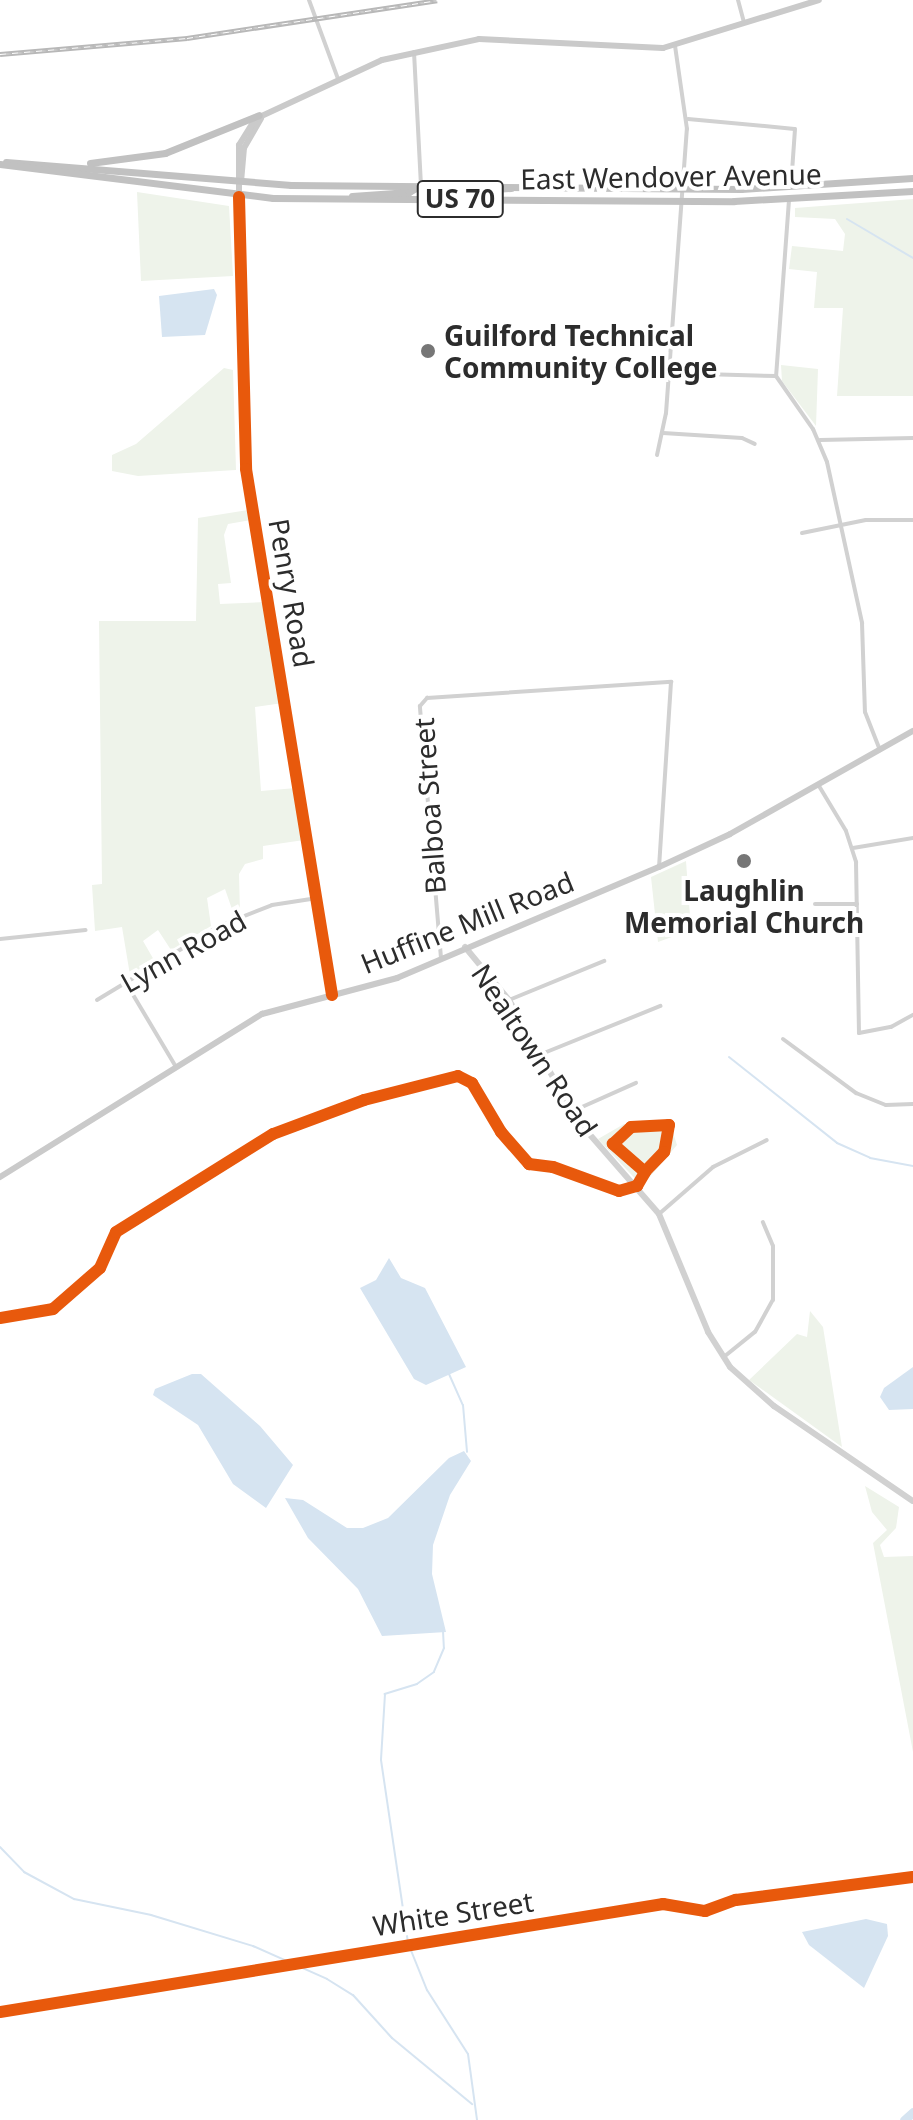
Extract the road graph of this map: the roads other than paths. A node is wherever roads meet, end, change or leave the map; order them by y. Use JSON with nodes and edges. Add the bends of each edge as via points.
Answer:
{"nodes":[{"id":1,"x":309,"y":0,"type":"edge"},
{"id":2,"x":738,"y":0,"type":"edge"},
{"id":3,"x":819,"y":0,"type":"edge"},
{"id":4,"x":745,"y":24,"type":"junction"},
{"id":5,"x":675,"y":46,"type":"junction"},
{"id":6,"x":414,"y":50,"type":"junction"},
{"id":7,"x":338,"y":79,"type":"junction"},
{"id":8,"x":275,"y":107,"type":"junction"},
{"id":9,"x":259,"y":115,"type":"junction"},
{"id":10,"x":688,"y":119,"type":"junction"},
{"id":11,"x":0,"y":163,"type":"edge"},
{"id":12,"x":59,"y":163,"type":"junction"},
{"id":13,"x":913,"y":178,"type":"edge"},
{"id":14,"x":239,"y":184,"type":"junction"},
{"id":15,"x":421,"y":185,"type":"junction"},
{"id":16,"x":521,"y":186,"type":"junction"},
{"id":17,"x":791,"y":186,"type":"junction"},
{"id":18,"x":682,"y":187,"type":"junction"},
{"id":19,"x":913,"y":191,"type":"edge"},
{"id":20,"x":239,"y":197,"type":"junction"},
{"id":21,"x":346,"y":198,"type":"junction"},
{"id":22,"x":418,"y":199,"type":"junction"},
{"id":23,"x":789,"y":200,"type":"junction"},
{"id":24,"x":681,"y":201,"type":"junction"},
{"id":25,"x":667,"y":373,"type":"junction"},
{"id":26,"x":776,"y":376,"type":"junction"},
{"id":27,"x":663,"y":433,"type":"junction"},
{"id":28,"x":913,"y":438,"type":"edge"},
{"id":29,"x":819,"y":441,"type":"junction"},
{"id":30,"x":755,"y":444,"type":"dead end"},
{"id":31,"x":657,"y":455,"type":"dead end"},
{"id":32,"x":913,"y":520,"type":"edge"},
{"id":33,"x":841,"y":524,"type":"junction"},
{"id":34,"x":802,"y":533,"type":"dead end"},
{"id":35,"x":913,"y":731,"type":"edge"},
{"id":36,"x":880,"y":750,"type":"junction"},
{"id":37,"x":819,"y":786,"type":"junction"},
{"id":38,"x":913,"y":838,"type":"edge"},
{"id":39,"x":853,"y":848,"type":"junction"},
{"id":40,"x":659,"y":867,"type":"junction"},
{"id":41,"x":317,"y":898,"type":"junction"},
{"id":42,"x":815,"y":904,"type":"dead end"},
{"id":43,"x":857,"y":904,"type":"junction"},
{"id":44,"x":86,"y":930,"type":"dead end"},
{"id":45,"x":0,"y":939,"type":"edge"},
{"id":46,"x":465,"y":947,"type":"junction"},
{"id":47,"x":441,"y":958,"type":"junction"},
{"id":48,"x":604,"y":961,"type":"dead end"},
{"id":49,"x":126,"y":983,"type":"junction"},
{"id":50,"x":332,"y":995,"type":"junction"},
{"id":51,"x":97,"y":1000,"type":"dead end"},
{"id":52,"x":509,"y":1000,"type":"junction"},
{"id":53,"x":660,"y":1006,"type":"dead end"},
{"id":54,"x":913,"y":1015,"type":"edge"},
{"id":55,"x":783,"y":1039,"type":"dead end"},
{"id":56,"x":539,"y":1055,"type":"junction"},
{"id":57,"x":176,"y":1068,"type":"junction"},
{"id":58,"x":636,"y":1083,"type":"dead end"},
{"id":59,"x":913,"y":1104,"type":"edge"},
{"id":60,"x":571,"y":1112,"type":"junction"},
{"id":61,"x":767,"y":1140,"type":"dead end"},
{"id":62,"x":0,"y":1177,"type":"edge"},
{"id":63,"x":659,"y":1214,"type":"junction"},
{"id":64,"x":763,"y":1222,"type":"dead end"},
{"id":65,"x":723,"y":1358,"type":"junction"},
{"id":66,"x":913,"y":1501,"type":"edge"},
{"id":67,"x":913,"y":1877,"type":"edge"},
{"id":68,"x":0,"y":2012,"type":"edge"}],
"edges":[{"from":1,"to":7,"type":"street"},
{"from":2,"to":4,"type":"street"},
{"from":3,"to":4,"type":"main road"},
{"from":4,"to":5,"type":"main road"},
{"from":5,"to":6,"type":"main road","via":[[626,49],[516,38]]},
{"from":5,"to":10,"type":"street"},
{"from":6,"to":7,"type":"main road"},
{"from":6,"to":15,"type":"street"},
{"from":7,"to":8,"type":"main road"},
{"from":8,"to":9,"type":"main road"},
{"from":8,"to":14,"type":"main road","via":[[247,140]]},
{"from":9,"to":12,"type":"highway","via":[[155,156]]},
{"from":9,"to":14,"type":"main road","via":[[239,145]]},
{"from":10,"to":17,"type":"street","via":[[795,129]]},
{"from":10,"to":18,"type":"street"},
{"from":11,"to":12,"type":"highway","name":"East Wendover Avenue","number":"US 70"},
{"from":11,"to":20,"type":"highway","name":"East Wendover Avenue","number":"US 70"},
{"from":12,"to":14,"type":"highway","name":"East Wendover Avenue","number":"US 70"},
{"from":13,"to":17,"type":"highway","name":"East Wendover Avenue","number":"US 70"},
{"from":14,"to":15,"type":"highway","name":"East Wendover Avenue","number":"US 70"},
{"from":14,"to":20,"type":"main road"},
{"from":15,"to":16,"type":"highway","name":"East Wendover Avenue","number":"US 70"},
{"from":15,"to":21,"type":"highway","via":[[409,192]]},
{"from":16,"to":18,"type":"highway","name":"East Wendover Avenue","number":"US 70"},
{"from":16,"to":22,"type":"highway","via":[[500,192],[427,193]]},
{"from":17,"to":18,"type":"highway","name":"East Wendover Avenue","number":"US 70"},
{"from":18,"to":24,"type":"street"},
{"from":19,"to":23,"type":"highway","name":"East Wendover Avenue","number":"US 70"},
{"from":20,"to":21,"type":"highway","name":"East Wendover Avenue","number":"US 70"},
{"from":20,"to":41,"type":"street","name":"Penry Road","via":[[246,469]]},
{"from":21,"to":22,"type":"highway","name":"East Wendover Avenue","number":"US 70"},
{"from":22,"to":24,"type":"highway","name":"East Wendover Avenue","number":"US 70"},
{"from":23,"to":24,"type":"highway","name":"East Wendover Avenue","number":"US 70"},
{"from":23,"to":26,"type":"street"},
{"from":24,"to":25,"type":"street"},
{"from":25,"to":26,"type":"street"},
{"from":25,"to":27,"type":"street"},
{"from":26,"to":29,"type":"street"},
{"from":27,"to":30,"type":"street","via":[[742,438]]},
{"from":27,"to":31,"type":"street"},
{"from":28,"to":29,"type":"street"},
{"from":29,"to":33,"type":"street"},
{"from":32,"to":33,"type":"street"},
{"from":33,"to":34,"type":"street"},
{"from":33,"to":36,"type":"street","via":[[862,623],[865,712]]},
{"from":35,"to":36,"type":"main road","name":"Huffine Mill Road"},
{"from":36,"to":37,"type":"main road","name":"Huffine Mill Road"},
{"from":37,"to":39,"type":"street"},
{"from":37,"to":40,"type":"main road","name":"Huffine Mill Road"},
{"from":38,"to":39,"type":"street"},
{"from":39,"to":43,"type":"street"},
{"from":40,"to":46,"type":"main road","name":"Huffine Mill Road"},
{"from":40,"to":47,"type":"street","name":"Balboa Street","via":[[671,682],[422,701]]},
{"from":41,"to":49,"type":"street","name":"Lynn Road","via":[[248,913]]},
{"from":41,"to":50,"type":"street","name":"Penry Road"},
{"from":42,"to":43,"type":"street"},
{"from":43,"to":54,"type":"street","via":[[859,1033],[891,1027]]},
{"from":44,"to":45,"type":"street"},
{"from":46,"to":47,"type":"main road","name":"Huffine Mill Road"},
{"from":46,"to":52,"type":"street","name":"Nealtown Road"},
{"from":47,"to":50,"type":"main road","name":"Huffine Mill Road","via":[[376,985]]},
{"from":48,"to":52,"type":"street"},
{"from":49,"to":51,"type":"street","name":"Lynn Road"},
{"from":49,"to":57,"type":"street"},
{"from":50,"to":57,"type":"main road","name":"Huffine Mill Road","via":[[262,1014]]},
{"from":52,"to":56,"type":"street","name":"Nealtown Road"},
{"from":53,"to":56,"type":"street"},
{"from":55,"to":59,"type":"street","via":[[856,1093],[886,1105]]},
{"from":56,"to":60,"type":"street","name":"Nealtown Road"},
{"from":57,"to":62,"type":"main road","name":"Huffine Mill Road"},
{"from":58,"to":60,"type":"street"},
{"from":60,"to":63,"type":"street","name":"Nealtown Road"},
{"from":61,"to":63,"type":"street","via":[[713,1167]]},
{"from":63,"to":65,"type":"street","name":"Nealtown Road"},
{"from":64,"to":65,"type":"street","via":[[773,1246],[773,1300],[755,1332]]},
{"from":65,"to":66,"type":"street","name":"Nealtown Road","via":[[774,1406]]},
{"from":67,"to":68,"type":"street","name":"White Street","via":[[736,1900],[705,1911],[663,1904]]}]}
